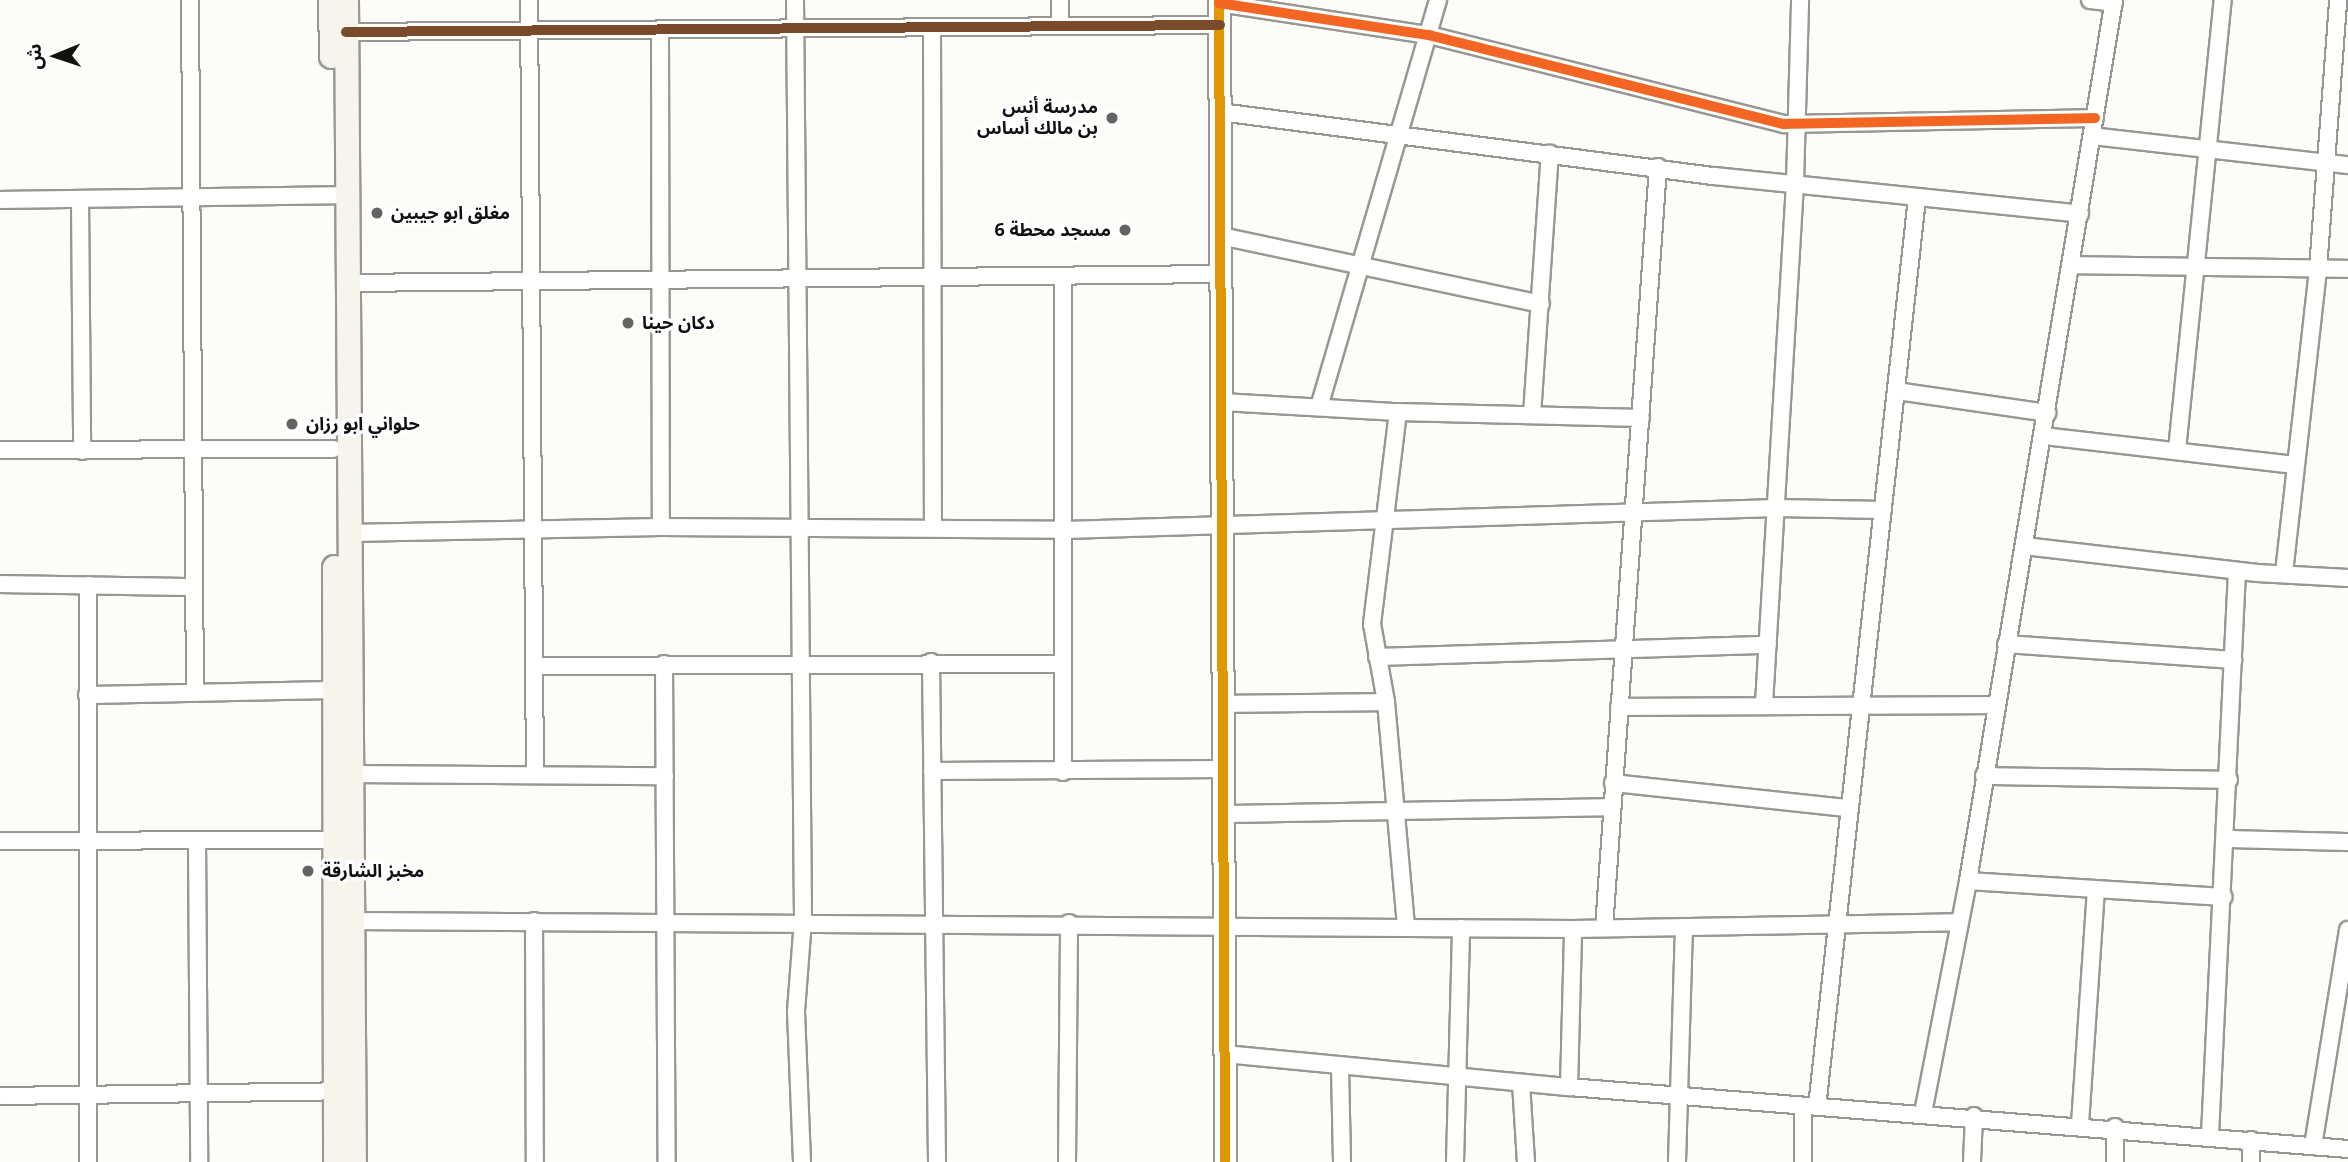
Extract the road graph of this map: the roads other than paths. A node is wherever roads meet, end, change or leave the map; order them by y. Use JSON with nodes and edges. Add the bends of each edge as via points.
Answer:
{"nodes":[{"id":1,"x":190,"y":0,"type":"edge"},
{"id":2,"x":330,"y":0,"type":"edge"},
{"id":3,"x":346,"y":0,"type":"edge"},
{"id":4,"x":529,"y":0,"type":"edge"},
{"id":5,"x":795,"y":0,"type":"edge"},
{"id":6,"x":1060,"y":0,"type":"edge"},
{"id":7,"x":1438,"y":0,"type":"edge"},
{"id":8,"x":1800,"y":0,"type":"edge"},
{"id":9,"x":2090,"y":0,"type":"edge"},
{"id":10,"x":2223,"y":0,"type":"edge"},
{"id":11,"x":2338,"y":0,"type":"edge"},
{"id":12,"x":1219,"y":1,"type":"edge"},
{"id":13,"x":2114,"y":1,"type":"edge"},
{"id":14,"x":1060,"y":25,"type":"junction"},
{"id":15,"x":1220,"y":25,"type":"junction"},
{"id":16,"x":932,"y":27,"type":"junction"},
{"id":17,"x":795,"y":28,"type":"junction"},
{"id":18,"x":660,"y":30,"type":"junction"},
{"id":19,"x":529,"y":31,"type":"junction"},
{"id":20,"x":346,"y":32,"type":"junction"},
{"id":21,"x":1429,"y":35,"type":"junction"},
{"id":22,"x":1220,"y":112,"type":"junction"},
{"id":23,"x":2095,"y":118,"type":"junction"},
{"id":24,"x":1797,"y":126,"type":"junction"},
{"id":25,"x":1398,"y":136,"type":"junction"},
{"id":26,"x":2092,"y":136,"type":"junction"},
{"id":27,"x":2207,"y":148,"type":"junction"},
{"id":28,"x":1550,"y":154,"type":"junction"},
{"id":29,"x":2325,"y":163,"type":"junction"},
{"id":30,"x":2348,"y":165,"type":"edge"},
{"id":31,"x":1658,"y":167,"type":"junction"},
{"id":32,"x":1795,"y":183,"type":"junction"},
{"id":33,"x":339,"y":196,"type":"junction"},
{"id":34,"x":190,"y":198,"type":"junction"},
{"id":35,"x":1917,"y":198,"type":"junction"},
{"id":36,"x":0,"y":200,"type":"edge"},
{"id":37,"x":80,"y":200,"type":"junction"},
{"id":38,"x":2080,"y":214,"type":"junction"},
{"id":39,"x":1221,"y":236,"type":"junction"},
{"id":40,"x":2071,"y":265,"type":"junction"},
{"id":41,"x":1362,"y":266,"type":"junction"},
{"id":42,"x":2197,"y":267,"type":"junction"},
{"id":43,"x":2318,"y":269,"type":"junction"},
{"id":44,"x":2348,"y":269,"type":"edge"},
{"id":45,"x":1222,"y":274,"type":"junction"},
{"id":46,"x":1063,"y":277,"type":"junction"},
{"id":47,"x":932,"y":278,"type":"junction"},
{"id":48,"x":661,"y":281,"type":"junction"},
{"id":49,"x":797,"y":281,"type":"junction"},
{"id":50,"x":347,"y":283,"type":"junction"},
{"id":51,"x":530,"y":284,"type":"junction"},
{"id":52,"x":1541,"y":304,"type":"junction"},
{"id":53,"x":1897,"y":391,"type":"junction"},
{"id":54,"x":1222,"y":402,"type":"junction"},
{"id":55,"x":1319,"y":407,"type":"junction"},
{"id":56,"x":1398,"y":412,"type":"junction"},
{"id":57,"x":2047,"y":413,"type":"junction"},
{"id":58,"x":1532,"y":415,"type":"junction"},
{"id":59,"x":1641,"y":418,"type":"junction"},
{"id":60,"x":2044,"y":436,"type":"junction"},
{"id":61,"x":333,"y":449,"type":"junction"},
{"id":62,"x":0,"y":450,"type":"edge"},
{"id":63,"x":2178,"y":450,"type":"junction"},
{"id":64,"x":82,"y":451,"type":"junction"},
{"id":65,"x":194,"y":451,"type":"junction"},
{"id":66,"x":2295,"y":465,"type":"junction"},
{"id":67,"x":1777,"y":508,"type":"junction"},
{"id":68,"x":1883,"y":510,"type":"junction"},
{"id":69,"x":1634,"y":512,"type":"junction"},
{"id":70,"x":1384,"y":519,"type":"junction"},
{"id":71,"x":1222,"y":526,"type":"junction"},
{"id":72,"x":661,"y":527,"type":"junction"},
{"id":73,"x":532,"y":528,"type":"junction"},
{"id":74,"x":933,"y":528,"type":"junction"},
{"id":75,"x":797,"y":530,"type":"junction"},
{"id":76,"x":1065,"y":530,"type":"junction"},
{"id":77,"x":349,"y":533,"type":"junction"},
{"id":78,"x":2024,"y":546,"type":"junction"},
{"id":79,"x":2237,"y":570,"type":"junction"},
{"id":80,"x":2284,"y":573,"type":"junction"},
{"id":81,"x":2348,"y":578,"type":"edge"},
{"id":82,"x":0,"y":584,"type":"edge"},
{"id":83,"x":88,"y":585,"type":"junction"},
{"id":84,"x":194,"y":587,"type":"junction"},
{"id":85,"x":2006,"y":644,"type":"junction"},
{"id":86,"x":1768,"y":645,"type":"junction"},
{"id":87,"x":1623,"y":648,"type":"junction"},
{"id":88,"x":1377,"y":657,"type":"junction"},
{"id":89,"x":2233,"y":660,"type":"junction"},
{"id":90,"x":931,"y":662,"type":"junction"},
{"id":91,"x":799,"y":663,"type":"junction"},
{"id":92,"x":664,"y":664,"type":"junction"},
{"id":93,"x":1062,"y":664,"type":"junction"},
{"id":94,"x":535,"y":666,"type":"junction"},
{"id":95,"x":335,"y":690,"type":"junction"},
{"id":96,"x":195,"y":693,"type":"junction"},
{"id":97,"x":88,"y":695,"type":"junction"},
{"id":98,"x":1386,"y":702,"type":"junction"},
{"id":99,"x":1225,"y":704,"type":"junction"},
{"id":100,"x":1764,"y":704,"type":"junction"},
{"id":101,"x":1860,"y":704,"type":"junction"},
{"id":102,"x":1996,"y":705,"type":"junction"},
{"id":103,"x":1619,"y":707,"type":"junction"},
{"id":104,"x":1224,"y":769,"type":"junction"},
{"id":105,"x":932,"y":771,"type":"junction"},
{"id":106,"x":1063,"y":772,"type":"junction"},
{"id":107,"x":352,"y":774,"type":"junction"},
{"id":108,"x":536,"y":775,"type":"junction"},
{"id":109,"x":665,"y":776,"type":"junction"},
{"id":110,"x":1984,"y":776,"type":"junction"},
{"id":111,"x":2229,"y":780,"type":"junction"},
{"id":112,"x":1613,"y":783,"type":"junction"},
{"id":113,"x":1611,"y":807,"type":"junction"},
{"id":114,"x":1848,"y":808,"type":"junction"},
{"id":115,"x":1398,"y":809,"type":"junction"},
{"id":116,"x":1224,"y":814,"type":"junction"},
{"id":117,"x":87,"y":838,"type":"junction"},
{"id":118,"x":2227,"y":839,"type":"junction"},
{"id":119,"x":335,"y":840,"type":"junction"},
{"id":120,"x":0,"y":841,"type":"edge"},
{"id":121,"x":197,"y":841,"type":"junction"},
{"id":122,"x":2348,"y":842,"type":"edge"},
{"id":123,"x":1968,"y":881,"type":"junction"},
{"id":124,"x":2096,"y":891,"type":"junction"},
{"id":125,"x":2224,"y":897,"type":"junction"},
{"id":126,"x":665,"y":920,"type":"junction"},
{"id":127,"x":803,"y":920,"type":"junction"},
{"id":128,"x":353,"y":921,"type":"junction"},
{"id":129,"x":534,"y":921,"type":"junction"},
{"id":130,"x":1959,"y":922,"type":"junction"},
{"id":131,"x":935,"y":923,"type":"junction"},
{"id":132,"x":1069,"y":923,"type":"junction"},
{"id":133,"x":1224,"y":925,"type":"junction"},
{"id":134,"x":1835,"y":926,"type":"junction"},
{"id":135,"x":1406,"y":927,"type":"junction"},
{"id":136,"x":1684,"y":927,"type":"junction"},
{"id":137,"x":1461,"y":928,"type":"junction"},
{"id":138,"x":1604,"y":928,"type":"junction"},
{"id":139,"x":1573,"y":929,"type":"junction"},
{"id":140,"x":2348,"y":930,"type":"edge"},
{"id":141,"x":1225,"y":1054,"type":"junction"},
{"id":142,"x":1340,"y":1066,"type":"junction"},
{"id":143,"x":1454,"y":1077,"type":"junction"},
{"id":144,"x":1521,"y":1083,"type":"junction"},
{"id":145,"x":1569,"y":1087,"type":"junction"},
{"id":146,"x":344,"y":1091,"type":"junction"},
{"id":147,"x":87,"y":1093,"type":"junction"},
{"id":148,"x":200,"y":1095,"type":"junction"},
{"id":149,"x":0,"y":1096,"type":"edge"},
{"id":150,"x":1677,"y":1096,"type":"junction"},
{"id":151,"x":1810,"y":1106,"type":"junction"},
{"id":152,"x":1923,"y":1113,"type":"junction"},
{"id":153,"x":1974,"y":1116,"type":"junction"},
{"id":154,"x":2080,"y":1124,"type":"junction"},
{"id":155,"x":2115,"y":1127,"type":"junction"},
{"id":156,"x":2210,"y":1135,"type":"junction"},
{"id":157,"x":2251,"y":1140,"type":"junction"},
{"id":158,"x":2313,"y":1146,"type":"junction"},
{"id":159,"x":2348,"y":1149,"type":"edge"},
{"id":160,"x":88,"y":1162,"type":"edge"},
{"id":161,"x":199,"y":1162,"type":"edge"},
{"id":162,"x":335,"y":1162,"type":"edge"},
{"id":163,"x":354,"y":1162,"type":"edge"},
{"id":164,"x":535,"y":1162,"type":"edge"},
{"id":165,"x":667,"y":1162,"type":"edge"},
{"id":166,"x":802,"y":1162,"type":"edge"},
{"id":167,"x":937,"y":1162,"type":"edge"},
{"id":168,"x":1067,"y":1162,"type":"edge"},
{"id":169,"x":1224,"y":1162,"type":"edge"},
{"id":170,"x":1342,"y":1162,"type":"edge"},
{"id":171,"x":1455,"y":1162,"type":"edge"},
{"id":172,"x":1526,"y":1162,"type":"edge"},
{"id":173,"x":1677,"y":1162,"type":"edge"},
{"id":174,"x":1802,"y":1162,"type":"edge"},
{"id":175,"x":1972,"y":1162,"type":"edge"},
{"id":176,"x":2115,"y":1162,"type":"edge"},
{"id":177,"x":2251,"y":1162,"type":"edge"}],
"edges":[{"from":1,"to":34,"type":"street"},
{"from":2,"to":33,"type":"main road"},
{"from":3,"to":20,"type":"main road"},
{"from":4,"to":19,"type":"street"},
{"from":5,"to":17,"type":"street"},
{"from":6,"to":14,"type":"street"},
{"from":7,"to":21,"type":"street"},
{"from":8,"to":24,"type":"street"},
{"from":9,"to":13,"type":"street"},
{"from":10,"to":27,"type":"street"},
{"from":11,"to":29,"type":"street"},
{"from":12,"to":15,"type":"street"},
{"from":12,"to":21,"type":"street"},
{"from":13,"to":23,"type":"street"},
{"from":14,"to":15,"type":"street"},
{"from":14,"to":16,"type":"street"},
{"from":15,"to":22,"type":"street"},
{"from":16,"to":17,"type":"street"},
{"from":16,"to":47,"type":"street"},
{"from":17,"to":18,"type":"street"},
{"from":17,"to":49,"type":"street"},
{"from":18,"to":19,"type":"street"},
{"from":18,"to":48,"type":"street"},
{"from":19,"to":20,"type":"street"},
{"from":19,"to":51,"type":"street"},
{"from":20,"to":33,"type":"main road"},
{"from":21,"to":24,"type":"street"},
{"from":21,"to":25,"type":"street"},
{"from":22,"to":25,"type":"street"},
{"from":22,"to":39,"type":"street"},
{"from":23,"to":24,"type":"street"},
{"from":23,"to":26,"type":"street"},
{"from":24,"to":32,"type":"street"},
{"from":25,"to":28,"type":"street"},
{"from":25,"to":41,"type":"street"},
{"from":26,"to":27,"type":"street"},
{"from":26,"to":38,"type":"street"},
{"from":27,"to":29,"type":"street"},
{"from":27,"to":42,"type":"street"},
{"from":28,"to":31,"type":"street"},
{"from":28,"to":52,"type":"street"},
{"from":29,"to":30,"type":"street"},
{"from":29,"to":43,"type":"street"},
{"from":31,"to":32,"type":"street"},
{"from":31,"to":59,"type":"street"},
{"from":32,"to":35,"type":"street"},
{"from":32,"to":67,"type":"street"},
{"from":33,"to":34,"type":"street"},
{"from":33,"to":50,"type":"main road"},
{"from":33,"to":61,"type":"main road"},
{"from":34,"to":37,"type":"street"},
{"from":34,"to":65,"type":"street"},
{"from":35,"to":38,"type":"street"},
{"from":35,"to":53,"type":"street"},
{"from":36,"to":37,"type":"street"},
{"from":37,"to":64,"type":"street"},
{"from":38,"to":40,"type":"street"},
{"from":39,"to":41,"type":"street"},
{"from":39,"to":45,"type":"street"},
{"from":40,"to":42,"type":"street"},
{"from":40,"to":57,"type":"street"},
{"from":41,"to":52,"type":"street"},
{"from":41,"to":55,"type":"street"},
{"from":42,"to":43,"type":"street"},
{"from":42,"to":63,"type":"street"},
{"from":43,"to":44,"type":"street"},
{"from":43,"to":66,"type":"street"},
{"from":45,"to":46,"type":"street"},
{"from":45,"to":54,"type":"street"},
{"from":46,"to":47,"type":"street"},
{"from":46,"to":76,"type":"street"},
{"from":47,"to":49,"type":"street"},
{"from":47,"to":74,"type":"street"},
{"from":48,"to":49,"type":"street"},
{"from":48,"to":51,"type":"street"},
{"from":48,"to":72,"type":"street"},
{"from":49,"to":75,"type":"street"},
{"from":50,"to":51,"type":"street"},
{"from":50,"to":77,"type":"main road"},
{"from":51,"to":73,"type":"street"},
{"from":52,"to":58,"type":"street"},
{"from":53,"to":57,"type":"street"},
{"from":53,"to":68,"type":"street"},
{"from":54,"to":55,"type":"street"},
{"from":54,"to":71,"type":"street"},
{"from":55,"to":56,"type":"street"},
{"from":56,"to":58,"type":"street"},
{"from":56,"to":70,"type":"street"},
{"from":57,"to":60,"type":"street"},
{"from":58,"to":59,"type":"street"},
{"from":59,"to":69,"type":"street"},
{"from":60,"to":63,"type":"street"},
{"from":60,"to":78,"type":"street"},
{"from":61,"to":65,"type":"street"},
{"from":61,"to":95,"type":"main road"},
{"from":62,"to":64,"type":"street"},
{"from":63,"to":66,"type":"street"},
{"from":64,"to":65,"type":"street"},
{"from":65,"to":84,"type":"street"},
{"from":66,"to":80,"type":"street"},
{"from":67,"to":68,"type":"street"},
{"from":67,"to":69,"type":"street"},
{"from":67,"to":86,"type":"street"},
{"from":68,"to":101,"type":"street"},
{"from":69,"to":70,"type":"street"},
{"from":69,"to":87,"type":"street"},
{"from":70,"to":71,"type":"street"},
{"from":70,"to":88,"type":"street","via":[[1372,601]]},
{"from":71,"to":76,"type":"street"},
{"from":71,"to":99,"type":"street"},
{"from":72,"to":73,"type":"street"},
{"from":72,"to":75,"type":"street"},
{"from":73,"to":77,"type":"street"},
{"from":73,"to":94,"type":"street"},
{"from":74,"to":75,"type":"street"},
{"from":74,"to":76,"type":"street"},
{"from":75,"to":91,"type":"street"},
{"from":76,"to":93,"type":"street"},
{"from":77,"to":107,"type":"main road"},
{"from":78,"to":79,"type":"street"},
{"from":78,"to":85,"type":"street"},
{"from":79,"to":80,"type":"street"},
{"from":79,"to":89,"type":"street"},
{"from":80,"to":81,"type":"street"},
{"from":82,"to":83,"type":"street"},
{"from":83,"to":84,"type":"street"},
{"from":83,"to":97,"type":"street"},
{"from":84,"to":96,"type":"street"},
{"from":85,"to":89,"type":"street"},
{"from":85,"to":102,"type":"street"},
{"from":86,"to":87,"type":"street"},
{"from":86,"to":100,"type":"street"},
{"from":87,"to":88,"type":"street"},
{"from":87,"to":103,"type":"street"},
{"from":88,"to":98,"type":"street"},
{"from":89,"to":111,"type":"street"},
{"from":90,"to":91,"type":"street"},
{"from":90,"to":93,"type":"street"},
{"from":90,"to":105,"type":"street"},
{"from":91,"to":92,"type":"street"},
{"from":91,"to":127,"type":"street"},
{"from":92,"to":94,"type":"street"},
{"from":92,"to":109,"type":"street"},
{"from":93,"to":106,"type":"street"},
{"from":94,"to":108,"type":"street"},
{"from":95,"to":96,"type":"street"},
{"from":95,"to":119,"type":"main road"},
{"from":96,"to":97,"type":"street"},
{"from":97,"to":117,"type":"street"},
{"from":98,"to":99,"type":"street"},
{"from":98,"to":115,"type":"street"},
{"from":99,"to":104,"type":"street"},
{"from":100,"to":101,"type":"street"},
{"from":100,"to":103,"type":"street"},
{"from":101,"to":102,"type":"street"},
{"from":101,"to":114,"type":"street"},
{"from":102,"to":110,"type":"street"},
{"from":103,"to":112,"type":"street"},
{"from":104,"to":106,"type":"street"},
{"from":104,"to":116,"type":"street"},
{"from":105,"to":106,"type":"street"},
{"from":105,"to":131,"type":"street"},
{"from":107,"to":108,"type":"street"},
{"from":107,"to":128,"type":"main road"},
{"from":108,"to":109,"type":"street"},
{"from":109,"to":126,"type":"street"},
{"from":110,"to":111,"type":"street"},
{"from":110,"to":123,"type":"street"},
{"from":111,"to":118,"type":"street"},
{"from":112,"to":113,"type":"street"},
{"from":112,"to":114,"type":"street"},
{"from":113,"to":115,"type":"street"},
{"from":113,"to":138,"type":"street"},
{"from":114,"to":134,"type":"street"},
{"from":115,"to":116,"type":"street"},
{"from":115,"to":135,"type":"street"},
{"from":116,"to":133,"type":"street"},
{"from":117,"to":120,"type":"street"},
{"from":117,"to":121,"type":"street"},
{"from":117,"to":147,"type":"street"},
{"from":118,"to":122,"type":"street"},
{"from":118,"to":125,"type":"street"},
{"from":119,"to":121,"type":"street"},
{"from":119,"to":146,"type":"main road"},
{"from":121,"to":148,"type":"street"},
{"from":123,"to":124,"type":"street"},
{"from":123,"to":130,"type":"street"},
{"from":124,"to":125,"type":"street"},
{"from":124,"to":154,"type":"street"},
{"from":125,"to":156,"type":"street"},
{"from":126,"to":127,"type":"street"},
{"from":126,"to":129,"type":"street"},
{"from":126,"to":165,"type":"street"},
{"from":127,"to":131,"type":"street"},
{"from":127,"to":166,"type":"street","via":[[796,1012]]},
{"from":128,"to":129,"type":"street"},
{"from":128,"to":146,"type":"main road"},
{"from":129,"to":164,"type":"street"},
{"from":130,"to":134,"type":"street"},
{"from":130,"to":152,"type":"street"},
{"from":131,"to":132,"type":"street"},
{"from":131,"to":167,"type":"street"},
{"from":132,"to":133,"type":"street"},
{"from":132,"to":168,"type":"street"},
{"from":133,"to":135,"type":"street"},
{"from":133,"to":141,"type":"street"},
{"from":134,"to":136,"type":"street"},
{"from":134,"to":151,"type":"street"},
{"from":135,"to":137,"type":"street"},
{"from":136,"to":138,"type":"street"},
{"from":136,"to":150,"type":"street"},
{"from":137,"to":139,"type":"street"},
{"from":137,"to":143,"type":"street"},
{"from":138,"to":139,"type":"street"},
{"from":139,"to":145,"type":"street"},
{"from":140,"to":158,"type":"street"},
{"from":141,"to":142,"type":"street"},
{"from":141,"to":169,"type":"street"},
{"from":142,"to":143,"type":"street"},
{"from":142,"to":170,"type":"street"},
{"from":143,"to":144,"type":"street"},
{"from":143,"to":171,"type":"street"},
{"from":144,"to":145,"type":"street"},
{"from":144,"to":172,"type":"street"},
{"from":145,"to":150,"type":"street"},
{"from":146,"to":148,"type":"street"},
{"from":146,"to":162,"type":"main road"},
{"from":146,"to":163,"type":"main road"},
{"from":147,"to":148,"type":"street"},
{"from":147,"to":149,"type":"street"},
{"from":147,"to":160,"type":"street"},
{"from":148,"to":161,"type":"street"},
{"from":150,"to":151,"type":"street"},
{"from":150,"to":173,"type":"street"},
{"from":151,"to":152,"type":"street"},
{"from":151,"to":174,"type":"street"},
{"from":152,"to":153,"type":"street"},
{"from":153,"to":154,"type":"street"},
{"from":153,"to":175,"type":"street"},
{"from":154,"to":155,"type":"street"},
{"from":155,"to":156,"type":"street"},
{"from":155,"to":176,"type":"street"},
{"from":156,"to":157,"type":"street"},
{"from":157,"to":158,"type":"street"},
{"from":157,"to":177,"type":"street"},
{"from":158,"to":159,"type":"street"}]}
